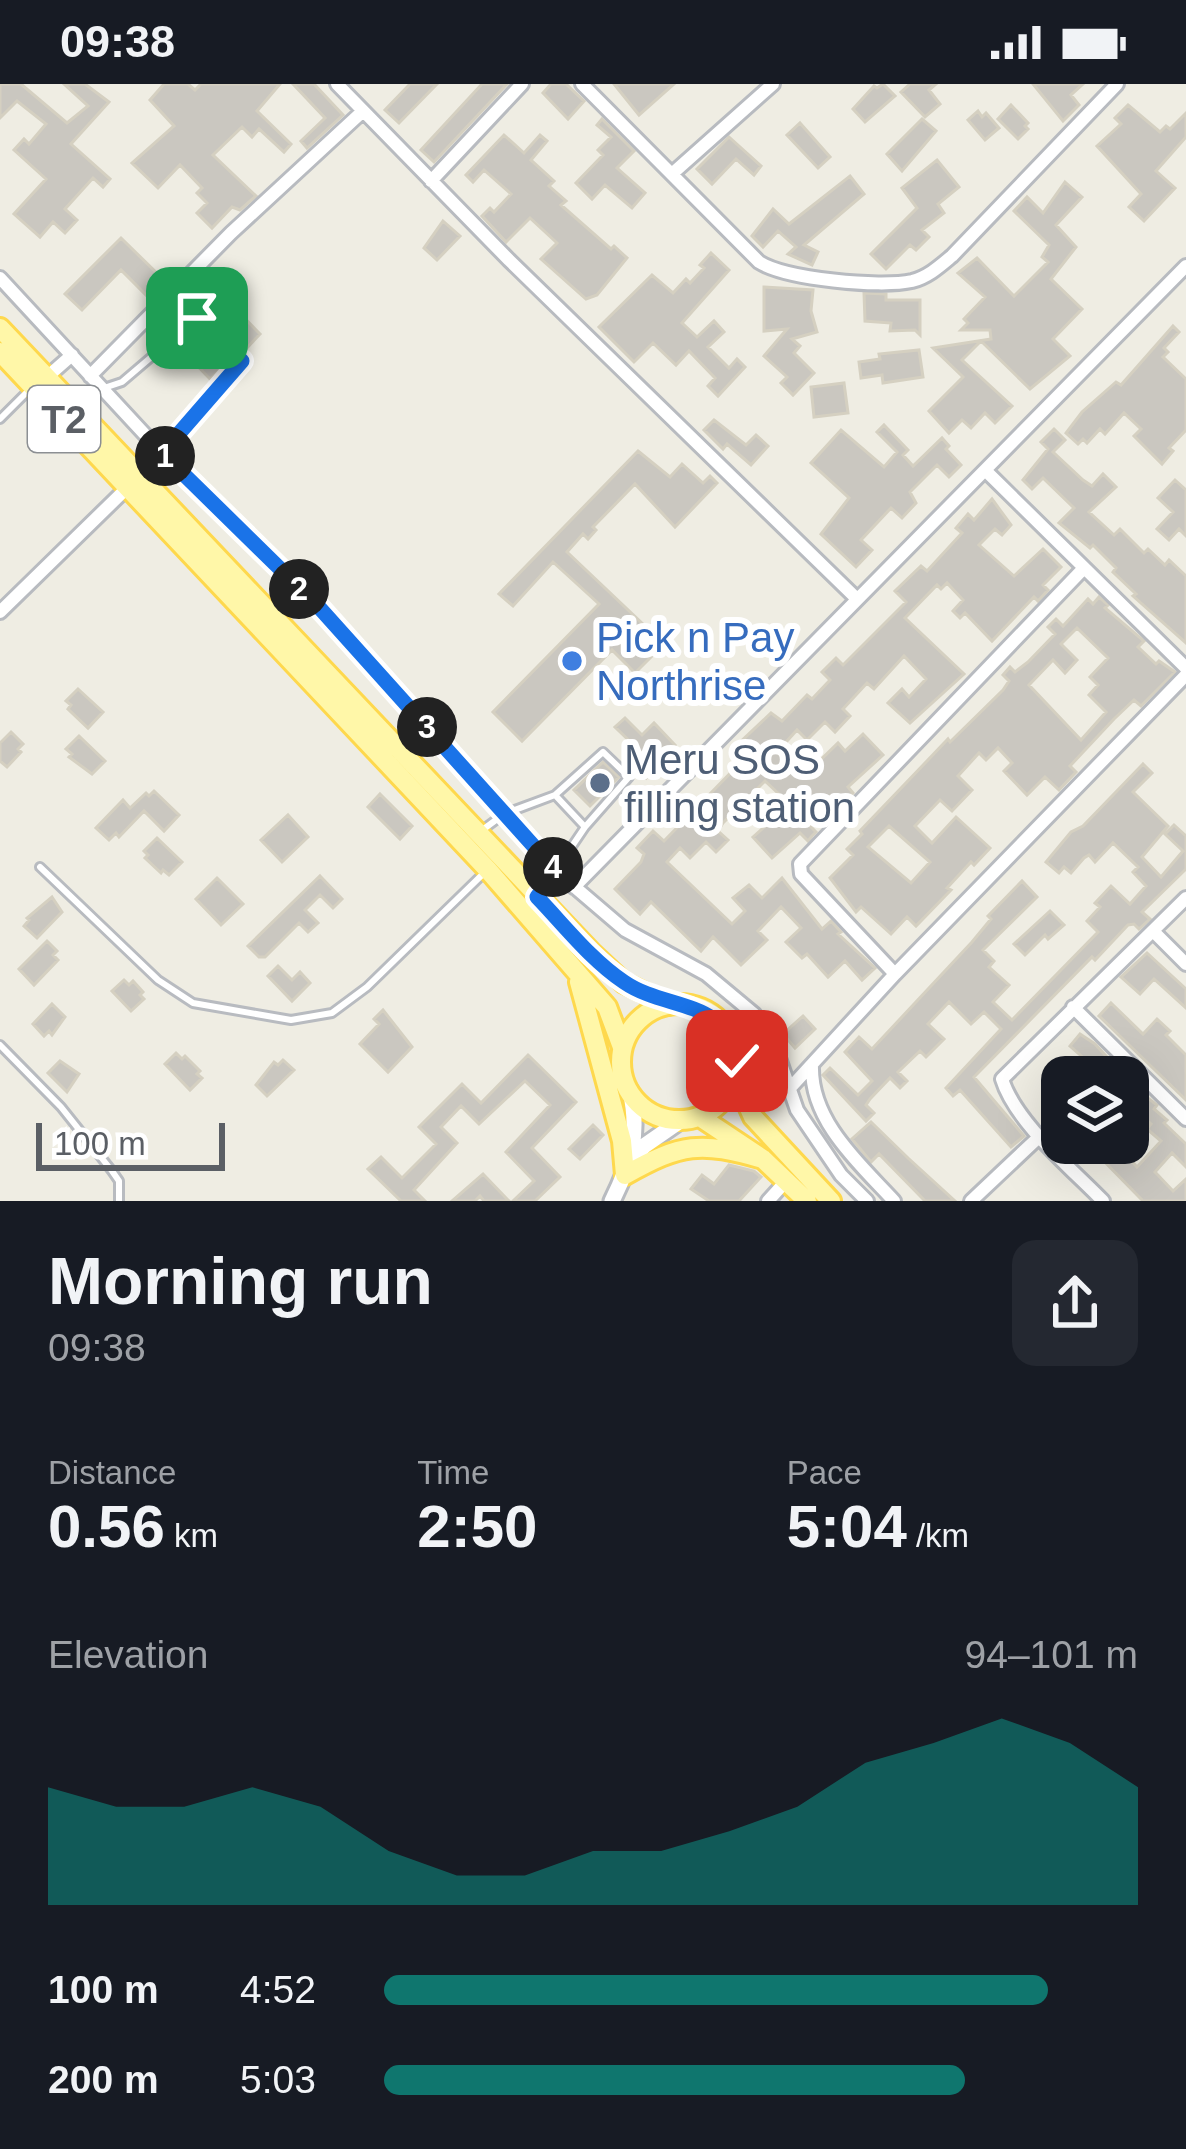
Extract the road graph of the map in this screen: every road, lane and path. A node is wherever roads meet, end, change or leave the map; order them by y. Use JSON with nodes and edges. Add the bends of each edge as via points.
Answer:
{"nodes":[{"id":1,"x":337,"y":84,"type":"edge"},
{"id":2,"x":522,"y":84,"type":"edge"},
{"id":3,"x":582,"y":84,"type":"edge"},
{"id":4,"x":773,"y":84,"type":"edge"},
{"id":5,"x":1118,"y":84,"type":"edge"},
{"id":6,"x":363,"y":111,"type":"junction"},
{"id":7,"x":673,"y":173,"type":"junction"},
{"id":8,"x":431,"y":182,"type":"junction"},
{"id":9,"x":1186,"y":266,"type":"edge"},
{"id":10,"x":0,"y":278,"type":"edge"},
{"id":11,"x":0,"y":328,"type":"edge"},
{"id":12,"x":0,"y":352,"type":"edge"},
{"id":13,"x":72,"y":356,"type":"junction"},
{"id":14,"x":90,"y":376,"type":"junction"},
{"id":15,"x":40,"y":382,"type":"junction"},
{"id":16,"x":103,"y":389,"type":"junction"},
{"id":17,"x":0,"y":419,"type":"edge"},
{"id":18,"x":162,"y":453,"type":"junction"},
{"id":19,"x":987,"y":472,"type":"junction"},
{"id":20,"x":134,"y":480,"type":"junction"},
{"id":21,"x":1084,"y":568,"type":"junction"},
{"id":22,"x":856,"y":598,"type":"junction"},
{"id":23,"x":2,"y":608,"type":"edge"},
{"id":24,"x":1186,"y":672,"type":"edge"},
{"id":25,"x":555,"y":795,"type":"junction"},
{"id":26,"x":504,"y":814,"type":"junction"},
{"id":27,"x":585,"y":826,"type":"junction"},
{"id":28,"x":478,"y":834,"type":"junction"},
{"id":29,"x":40,"y":867,"type":"dead end"},
{"id":30,"x":488,"y":870,"type":"junction"},
{"id":31,"x":556,"y":871,"type":"junction"},
{"id":32,"x":574,"y":887,"type":"junction"},
{"id":33,"x":537,"y":897,"type":"junction"},
{"id":34,"x":1186,"y":898,"type":"edge"},
{"id":35,"x":1153,"y":932,"type":"junction"},
{"id":36,"x":1186,"y":964,"type":"edge"},
{"id":37,"x":575,"y":971,"type":"junction"},
{"id":38,"x":895,"y":974,"type":"junction"},
{"id":39,"x":670,"y":1005,"type":"junction"},
{"id":40,"x":1073,"y":1007,"type":"junction"},
{"id":41,"x":0,"y":1045,"type":"edge"},
{"id":42,"x":622,"y":1047,"type":"junction"},
{"id":43,"x":812,"y":1064,"type":"junction"},
{"id":44,"x":736,"y":1078,"type":"junction"},
{"id":45,"x":791,"y":1088,"type":"junction"},
{"id":46,"x":630,"y":1091,"type":"junction"},
{"id":47,"x":690,"y":1119,"type":"junction"},
{"id":48,"x":1186,"y":1119,"type":"edge"},
{"id":49,"x":1040,"y":1136,"type":"junction"},
{"id":50,"x":763,"y":1159,"type":"junction"},
{"id":51,"x":627,"y":1169,"type":"junction"},
{"id":52,"x":787,"y":1180,"type":"junction"},
{"id":53,"x":119,"y":1201,"type":"edge"},
{"id":54,"x":612,"y":1201,"type":"edge"},
{"id":55,"x":768,"y":1201,"type":"edge"},
{"id":56,"x":807,"y":1201,"type":"edge"},
{"id":57,"x":830,"y":1201,"type":"edge"},
{"id":58,"x":867,"y":1201,"type":"edge"},
{"id":59,"x":895,"y":1201,"type":"edge"},
{"id":60,"x":971,"y":1201,"type":"edge"},
{"id":61,"x":1103,"y":1201,"type":"edge"}],
"edges":[{"from":1,"to":6,"type":"street"},
{"from":2,"to":8,"type":"street"},
{"from":3,"to":7,"type":"street"},
{"from":4,"to":7,"type":"street"},
{"from":5,"to":7,"type":"street","via":[[952,256],[913,281],[769,268]]},
{"from":6,"to":8,"type":"street"},
{"from":6,"to":14,"type":"street"},
{"from":8,"to":22,"type":"street"},
{"from":9,"to":19,"type":"street"},
{"from":10,"to":13,"type":"street"},
{"from":11,"to":15,"type":"main road","number":"T2"},
{"from":12,"to":15,"type":"main road","number":"T2"},
{"from":13,"to":14,"type":"street"},
{"from":13,"to":15,"type":"street"},
{"from":14,"to":16,"type":"street"},
{"from":15,"to":17,"type":"lane"},
{"from":15,"to":20,"type":"main road","number":"T2"},
{"from":16,"to":18,"type":"street"},
{"from":16,"to":18,"type":"lane","via":[[197,318],[242,361]]},
{"from":18,"to":20,"type":"street"},
{"from":18,"to":26,"type":"street","via":[[317,605]]},
{"from":19,"to":21,"type":"street"},
{"from":19,"to":22,"type":"street"},
{"from":20,"to":23,"type":"street"},
{"from":20,"to":28,"type":"main road","number":"T2"},
{"from":20,"to":30,"type":"main road","number":"T2"},
{"from":21,"to":24,"type":"street"},
{"from":21,"to":38,"type":"street","via":[[800,864]]},
{"from":22,"to":32,"type":"street"},
{"from":24,"to":38,"type":"street"},
{"from":25,"to":26,"type":"lane"},
{"from":25,"to":27,"type":"lane"},
{"from":25,"to":27,"type":"lane","via":[[603,752],[629,778]]},
{"from":26,"to":28,"type":"lane"},
{"from":26,"to":31,"type":"street"},
{"from":27,"to":31,"type":"lane"},
{"from":28,"to":33,"type":"main road","number":"T2"},
{"from":29,"to":30,"type":"lane","via":[[158,980],[193,1003],[291,1020],[332,1012],[367,988]]},
{"from":30,"to":37,"type":"main road","number":"T2"},
{"from":31,"to":32,"type":"street"},
{"from":31,"to":33,"type":"lane"},
{"from":32,"to":45,"type":"street","via":[[754,1013]]},
{"from":33,"to":39,"type":"main road","number":"T2","via":[[624,982]]},
{"from":34,"to":35,"type":"street"},
{"from":35,"to":36,"type":"street"},
{"from":35,"to":40,"type":"street"},
{"from":37,"to":42,"type":"main road","number":"T2","via":[[607,1007]]},
{"from":37,"to":51,"type":"main road"},
{"from":38,"to":43,"type":"street"},
{"from":39,"to":42,"type":"main road","via":[[643,1016]]},
{"from":39,"to":44,"type":"main road","number":"T2","via":[[696,1007],[719,1021],[734,1044]]},
{"from":40,"to":48,"type":"street"},
{"from":40,"to":49,"type":"street","via":[[1002,1079]]},
{"from":41,"to":53,"type":"lane","via":[[112,1172]]},
{"from":42,"to":46,"type":"main road","number":"T2"},
{"from":43,"to":45,"type":"street"},
{"from":43,"to":59,"type":"street","via":[[830,1125]]},
{"from":44,"to":47,"type":"main road","via":[[725,1099]]},
{"from":44,"to":57,"type":"main road","number":"T2","via":[[753,1117]]},
{"from":45,"to":58,"type":"street","via":[[814,1137]]},
{"from":46,"to":47,"type":"main road","via":[[651,1112]]},
{"from":46,"to":51,"type":"street","via":[[636,1139]]},
{"from":47,"to":50,"type":"main road"},
{"from":47,"to":51,"type":"street","via":[[644,1146]]},
{"from":49,"to":60,"type":"street"},
{"from":49,"to":61,"type":"street"},
{"from":50,"to":51,"type":"main road","via":[[716,1145],[667,1151]]},
{"from":50,"to":52,"type":"main road"},
{"from":51,"to":54,"type":"street"},
{"from":52,"to":55,"type":"street"},
{"from":52,"to":56,"type":"main road"}]}
